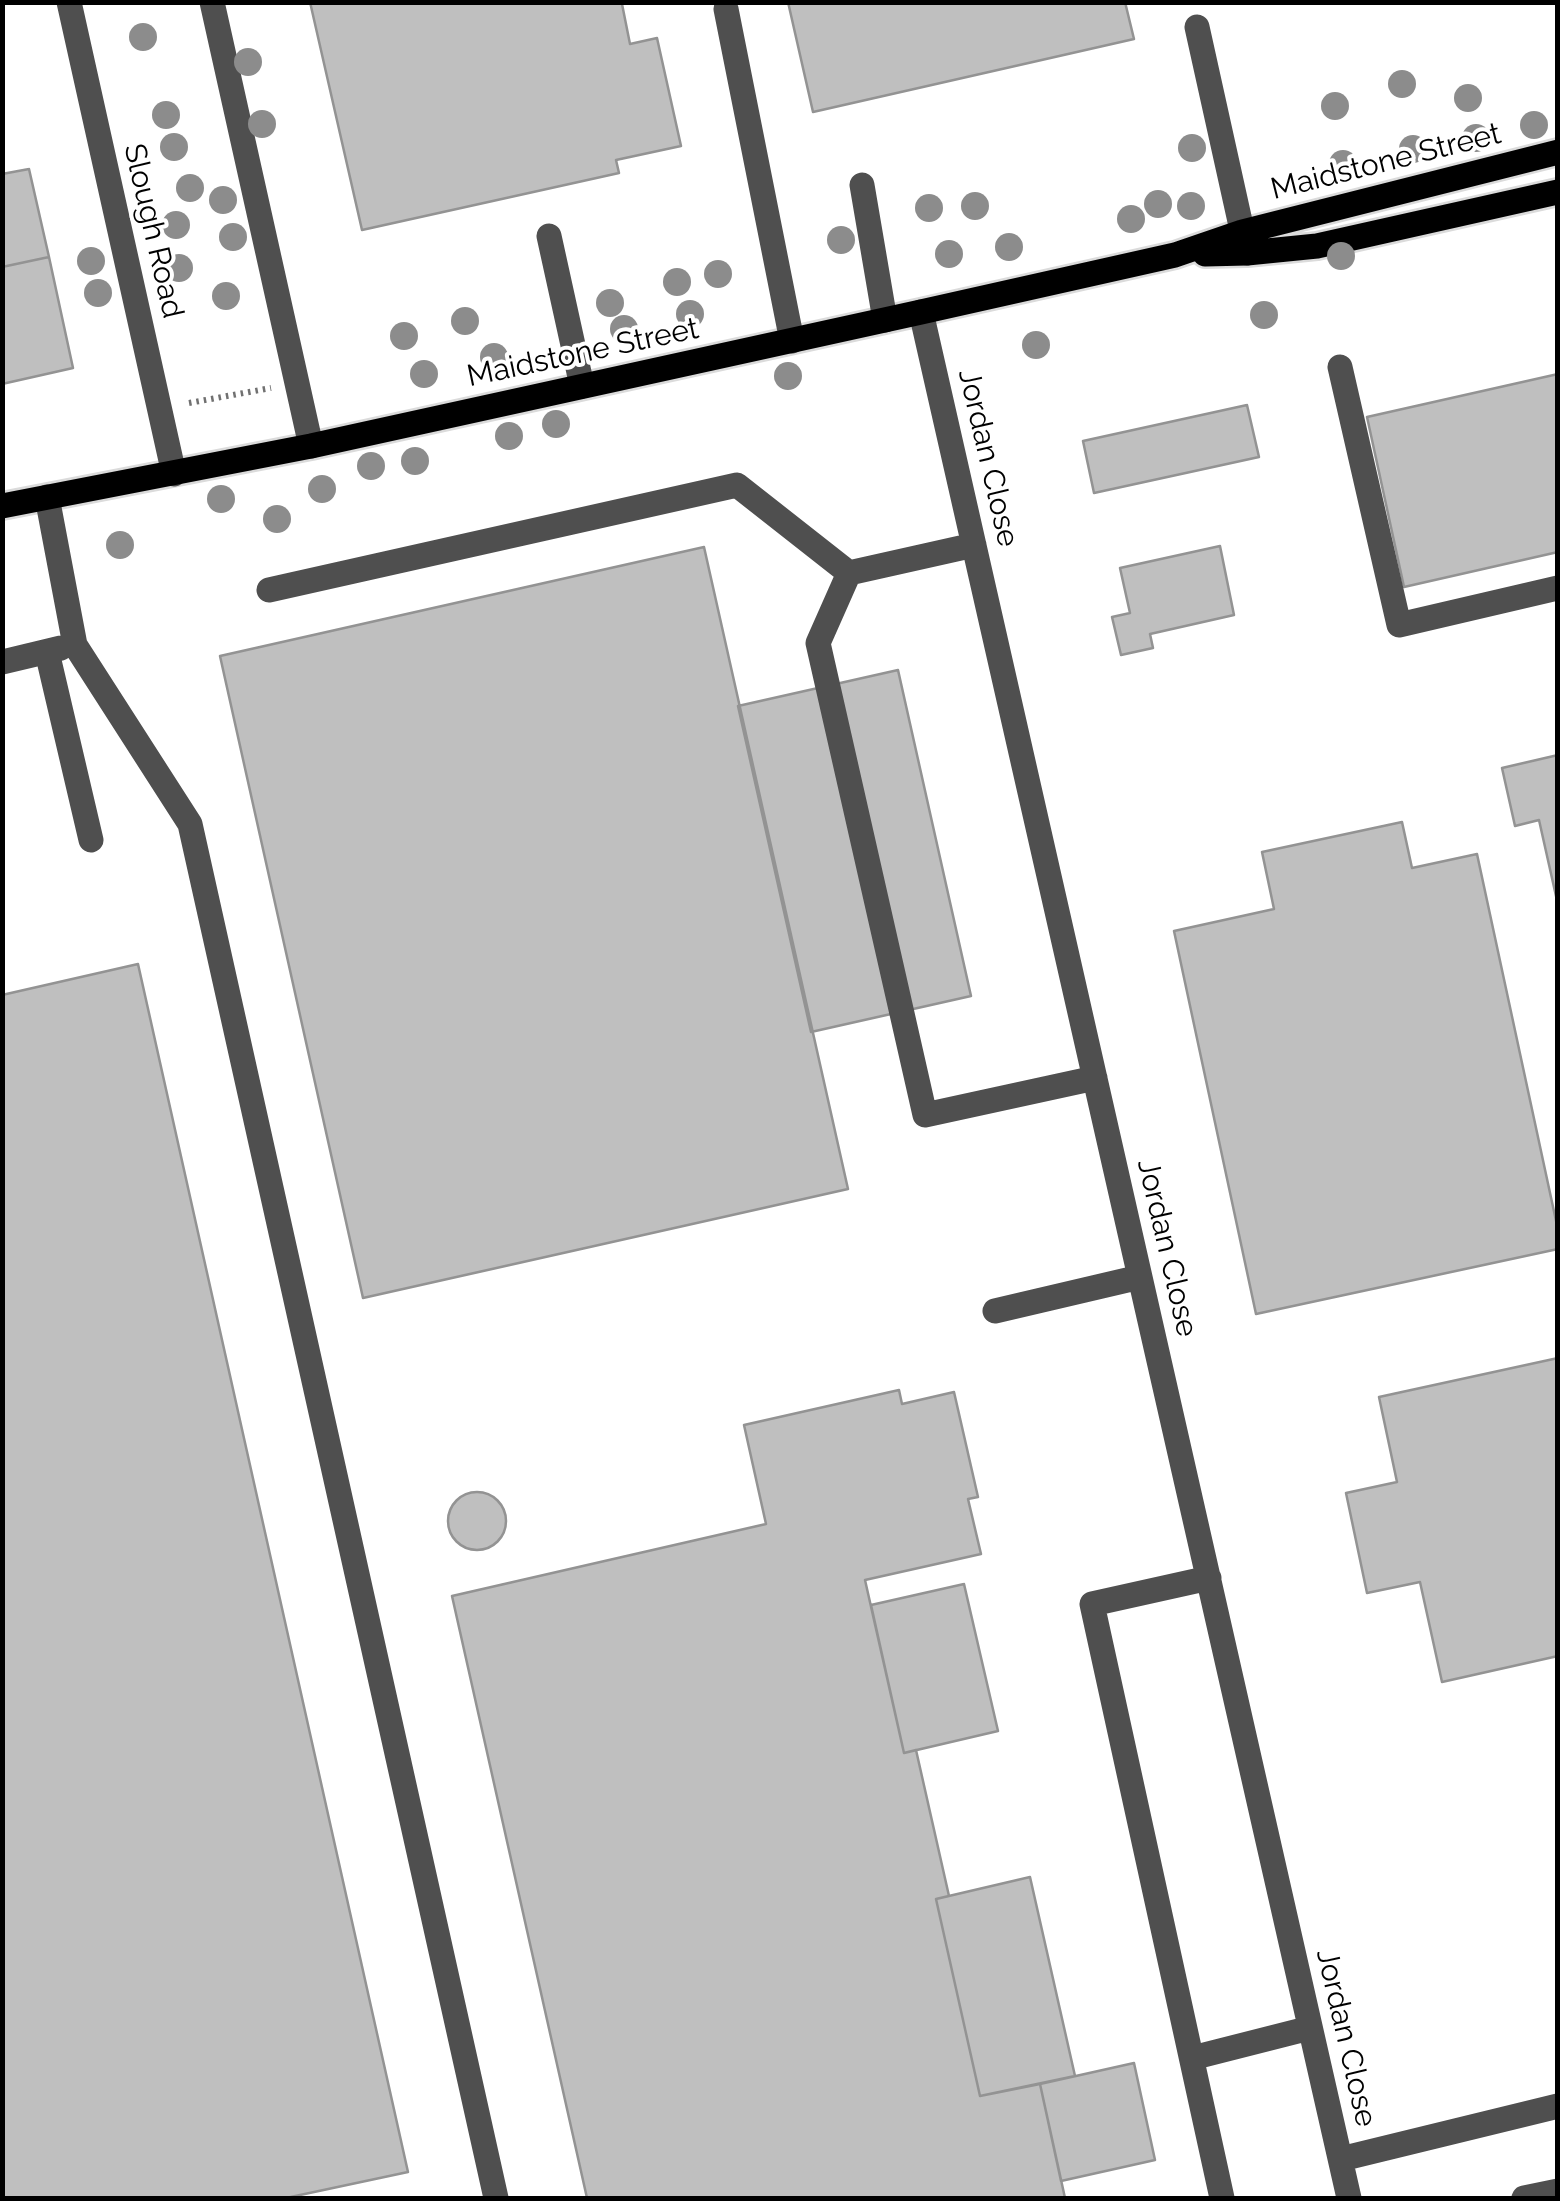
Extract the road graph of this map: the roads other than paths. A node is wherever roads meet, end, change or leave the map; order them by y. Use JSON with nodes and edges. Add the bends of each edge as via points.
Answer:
{"nodes":[{"id":1,"x":68,"y":2,"type":"edge"},
{"id":2,"x":212,"y":2,"type":"edge"},
{"id":3,"x":726,"y":9,"type":"dead end"},
{"id":4,"x":1197,"y":28,"type":"dead end"},
{"id":5,"x":1558,"y":152,"type":"edge"},
{"id":6,"x":862,"y":185,"type":"dead end"},
{"id":7,"x":1558,"y":192,"type":"edge"},
{"id":8,"x":549,"y":236,"type":"dead end"},
{"id":9,"x":1245,"y":242,"type":"junction"},
{"id":10,"x":921,"y":312,"type":"junction"},
{"id":11,"x":886,"y":320,"type":"junction"},
{"id":12,"x":792,"y":341,"type":"junction"},
{"id":13,"x":1340,"y":367,"type":"dead end"},
{"id":14,"x":582,"y":386,"type":"junction"},
{"id":15,"x":311,"y":446,"type":"junction"},
{"id":16,"x":174,"y":474,"type":"junction"},
{"id":17,"x":47,"y":498,"type":"junction"},
{"id":18,"x":2,"y":506,"type":"edge"},
{"id":19,"x":974,"y":546,"type":"junction"},
{"id":20,"x":849,"y":573,"type":"junction"},
{"id":21,"x":1558,"y":588,"type":"edge"},
{"id":22,"x":269,"y":590,"type":"dead end"},
{"id":23,"x":75,"y":645,"type":"junction"},
{"id":24,"x":48,"y":652,"type":"junction"},
{"id":25,"x":2,"y":662,"type":"edge"},
{"id":26,"x":91,"y":840,"type":"dead end"},
{"id":27,"x":1095,"y":1078,"type":"junction"},
{"id":28,"x":1140,"y":1277,"type":"junction"},
{"id":29,"x":995,"y":1311,"type":"dead end"},
{"id":30,"x":1208,"y":1578,"type":"junction"},
{"id":31,"x":1310,"y":2028,"type":"junction"},
{"id":32,"x":1192,"y":2058,"type":"junction"},
{"id":33,"x":1558,"y":2106,"type":"edge"},
{"id":34,"x":1340,"y":2159,"type":"junction"},
{"id":35,"x":1558,"y":2191,"type":"edge"},
{"id":36,"x":496,"y":2198,"type":"edge"},
{"id":37,"x":1222,"y":2198,"type":"edge"},
{"id":38,"x":1350,"y":2198,"type":"edge"},
{"id":39,"x":1524,"y":2198,"type":"edge"}],
"edges":[{"from":1,"to":16,"type":"street","name":"Slough Road"},
{"from":2,"to":15,"type":"street"},
{"from":3,"to":12,"type":"street"},
{"from":4,"to":9,"type":"street"},
{"from":5,"to":9,"type":"main road","name":"Maidstone Street"},
{"from":6,"to":11,"type":"street"},
{"from":7,"to":9,"type":"main road","name":"Maidstone Street","via":[[1316,246]]},
{"from":8,"to":14,"type":"street"},
{"from":9,"to":10,"type":"main road","name":"Maidstone Street"},
{"from":10,"to":11,"type":"main road","name":"Maidstone Street"},
{"from":10,"to":19,"type":"street","name":"Jordan Close"},
{"from":11,"to":12,"type":"main road","name":"Maidstone Street"},
{"from":12,"to":14,"type":"main road","name":"Maidstone Street"},
{"from":13,"to":21,"type":"street","via":[[1398,625]]},
{"from":14,"to":15,"type":"main road","name":"Maidstone Street"},
{"from":15,"to":16,"type":"main road","name":"Maidstone Street"},
{"from":16,"to":17,"type":"main road","name":"Maidstone Street"},
{"from":17,"to":18,"type":"main road","name":"Maidstone Street"},
{"from":17,"to":23,"type":"street"},
{"from":19,"to":20,"type":"street"},
{"from":19,"to":27,"type":"street","name":"Jordan Close"},
{"from":20,"to":22,"type":"street","via":[[737,485]]},
{"from":20,"to":27,"type":"street","via":[[818,643],[924,1115]]},
{"from":23,"to":24,"type":"street"},
{"from":23,"to":36,"type":"street","via":[[190,824]]},
{"from":24,"to":25,"type":"street"},
{"from":24,"to":26,"type":"street"},
{"from":27,"to":28,"type":"street","name":"Jordan Close"},
{"from":28,"to":29,"type":"street"},
{"from":28,"to":30,"type":"street","name":"Jordan Close"},
{"from":30,"to":31,"type":"street","name":"Jordan Close"},
{"from":30,"to":32,"type":"street","via":[[1092,1604]]},
{"from":31,"to":32,"type":"street"},
{"from":31,"to":34,"type":"street","name":"Jordan Close"},
{"from":32,"to":37,"type":"street"},
{"from":33,"to":34,"type":"street"},
{"from":34,"to":38,"type":"street","name":"Jordan Close"},
{"from":35,"to":39,"type":"street"}]}
